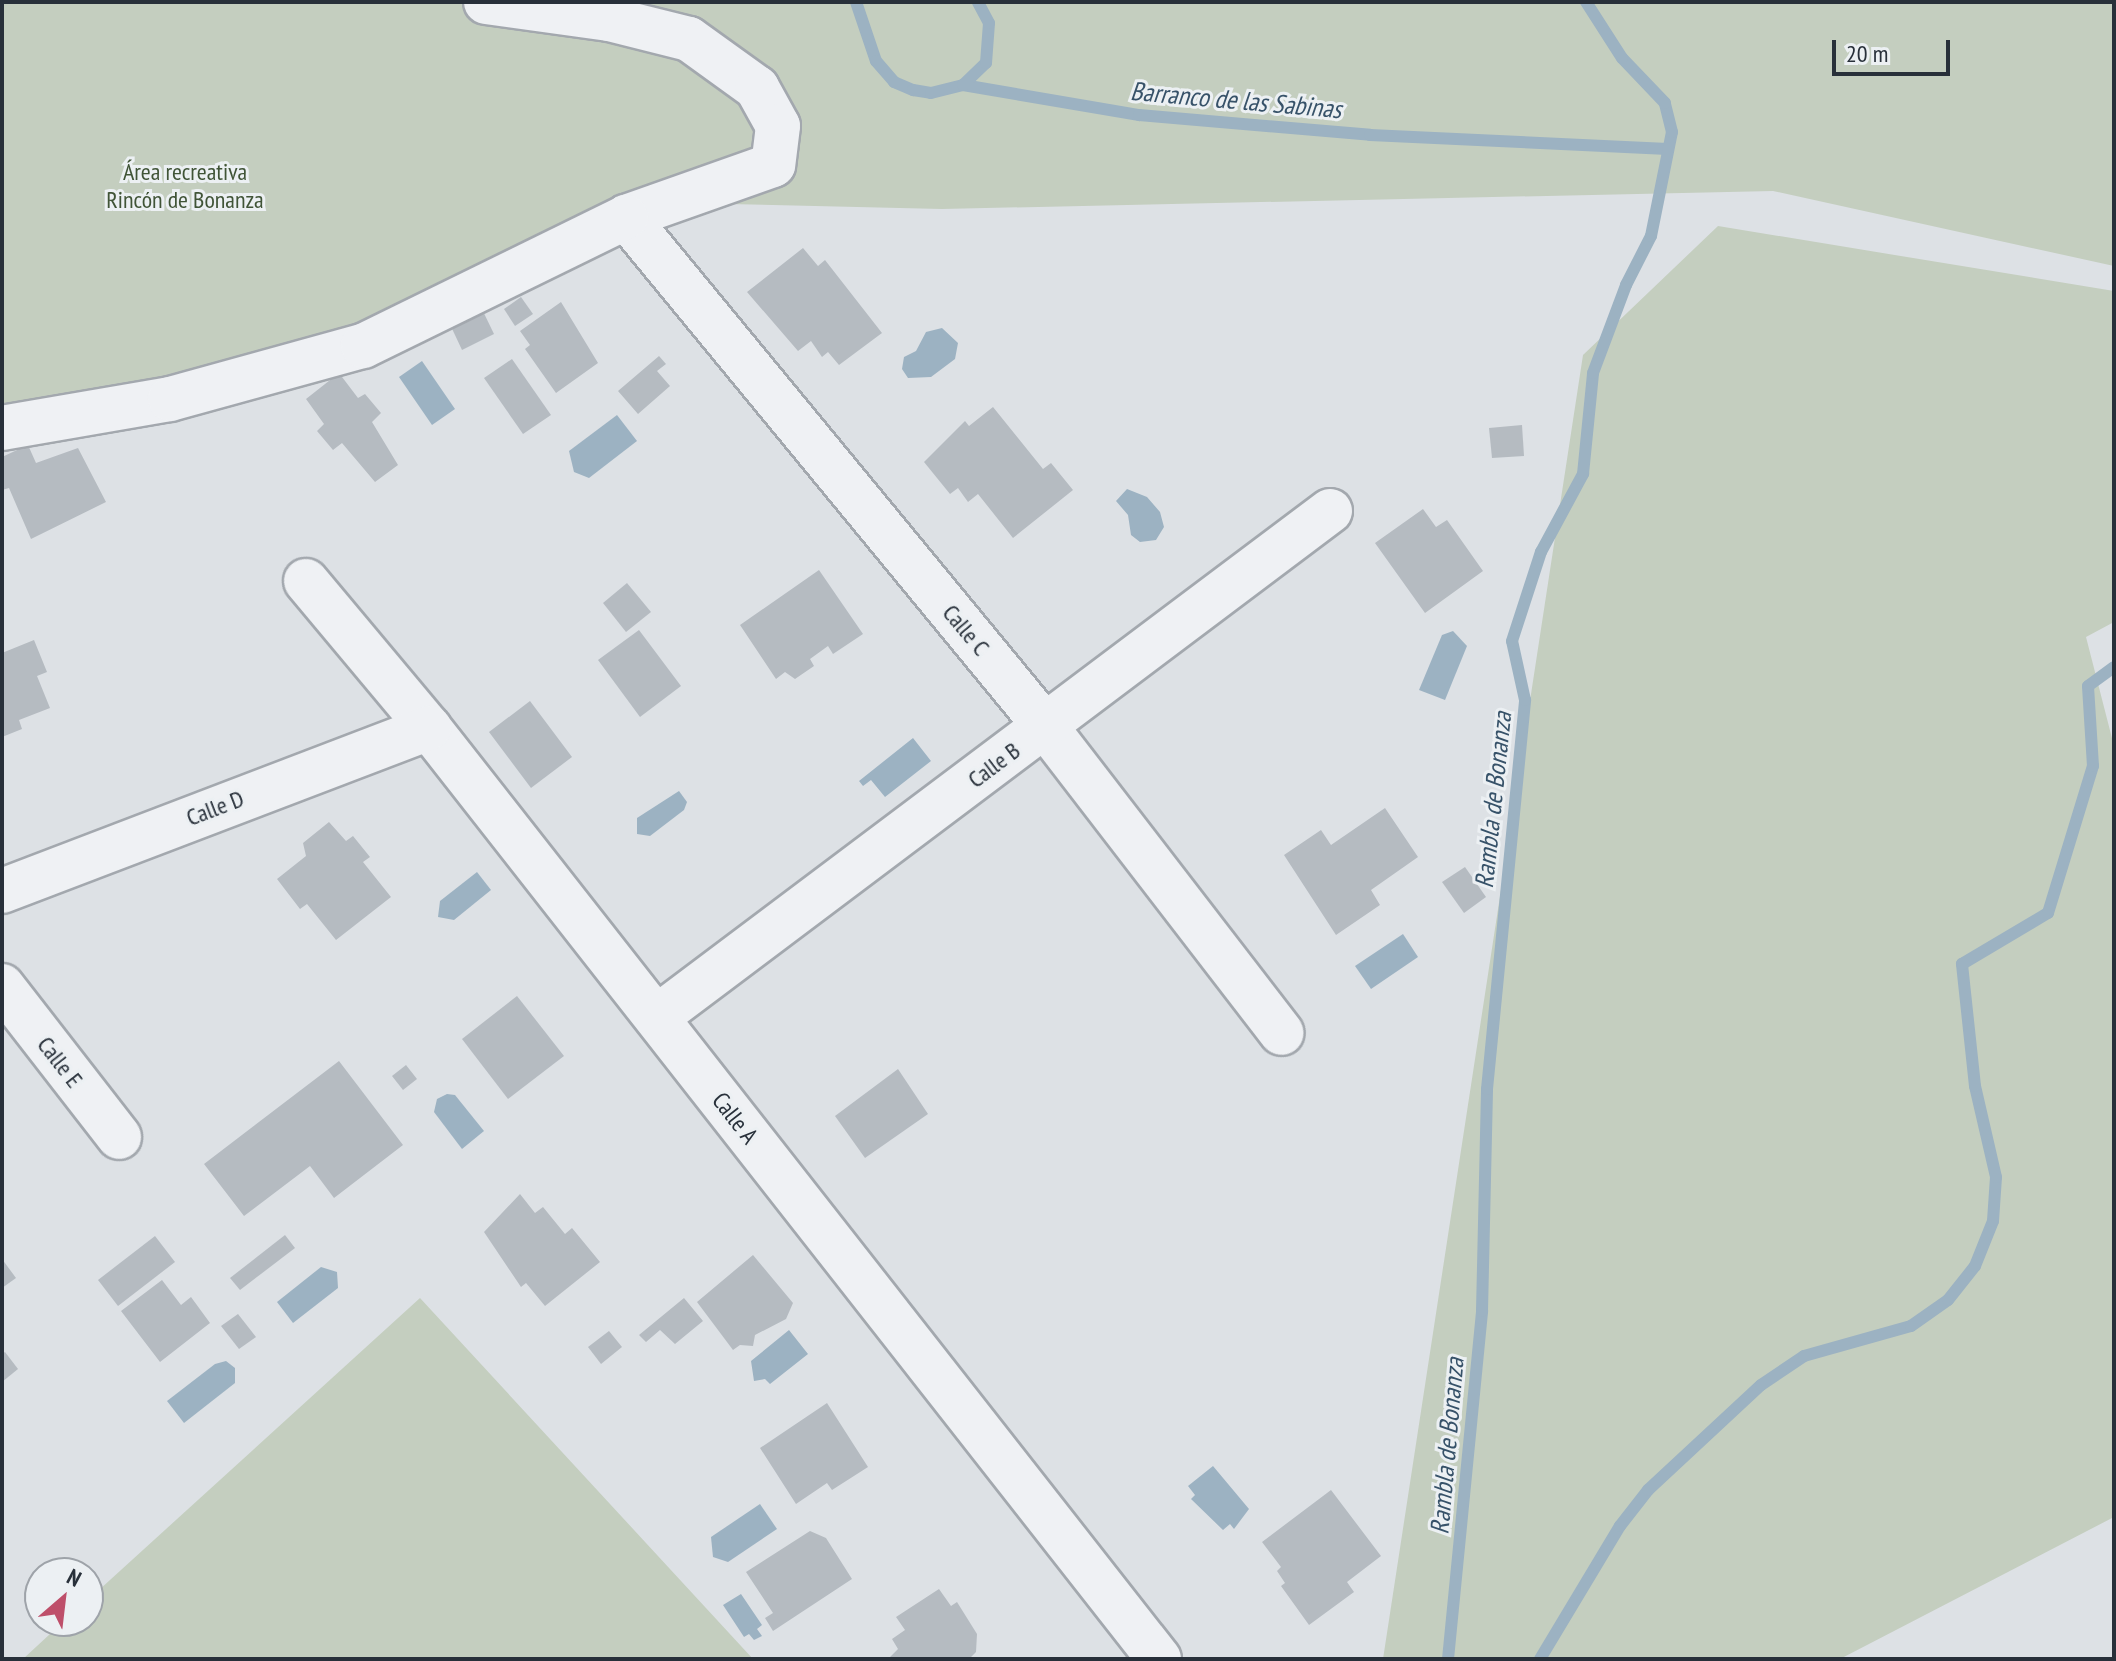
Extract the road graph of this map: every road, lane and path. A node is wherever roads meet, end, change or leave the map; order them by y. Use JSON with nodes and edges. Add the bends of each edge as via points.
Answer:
{"nodes":[{"id":1,"x":486,"y":2,"type":"edge"},
{"id":2,"x":633,"y":226,"type":"junction"},
{"id":3,"x":2,"y":428,"type":"edge"},
{"id":4,"x":1330,"y":511,"type":"dead end"},
{"id":5,"x":306,"y":581,"type":"dead end"},
{"id":6,"x":1046,"y":727,"type":"junction"},
{"id":7,"x":429,"y":728,"type":"junction"},
{"id":8,"x":2,"y":891,"type":"edge"},
{"id":9,"x":2,"y":986,"type":"edge"},
{"id":10,"x":657,"y":1017,"type":"junction"},
{"id":11,"x":1282,"y":1033,"type":"dead end"},
{"id":12,"x":119,"y":1137,"type":"dead end"},
{"id":13,"x":1159,"y":1659,"type":"edge"}],
"edges":[{"from":1,"to":2,"type":"street","via":[[609,19],[689,39],[757,88],[778,126],[773,165]]},
{"from":2,"to":3,"type":"street","via":[[363,346],[170,399]]},
{"from":2,"to":6,"type":"street","name":"Calle C"},
{"from":4,"to":6,"type":"street","name":"Calle B"},
{"from":5,"to":7,"type":"street","name":"Calle A"},
{"from":6,"to":10,"type":"street","name":"Calle B"},
{"from":6,"to":11,"type":"street","name":"Calle C"},
{"from":7,"to":8,"type":"street","name":"Calle D"},
{"from":7,"to":10,"type":"street","name":"Calle A"},
{"from":9,"to":12,"type":"street","name":"Calle E"},
{"from":10,"to":13,"type":"street","name":"Calle A"}]}
